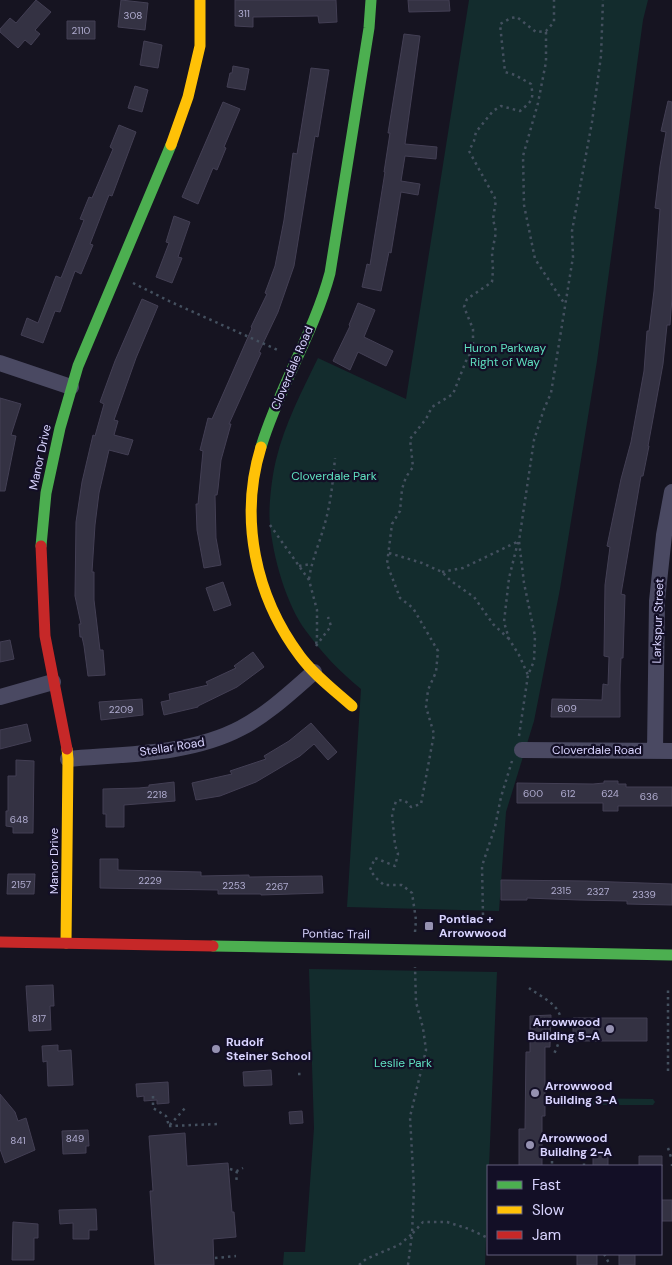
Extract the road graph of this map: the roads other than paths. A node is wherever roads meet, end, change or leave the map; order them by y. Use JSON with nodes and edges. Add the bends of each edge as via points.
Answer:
{"nodes":[{"id":1,"x":200,"y":0,"type":"edge"},
{"id":2,"x":370,"y":0,"type":"edge"},
{"id":3,"x":0,"y":363,"type":"edge"},
{"id":4,"x":71,"y":387,"type":"junction"},
{"id":5,"x":672,"y":492,"type":"edge"},
{"id":6,"x":314,"y":672,"type":"junction"},
{"id":7,"x":53,"y":682,"type":"junction"},
{"id":8,"x":0,"y":697,"type":"edge"},
{"id":9,"x":352,"y":706,"type":"dead end"},
{"id":10,"x":517,"y":750,"type":"road end"},
{"id":11,"x":655,"y":750,"type":"junction"},
{"id":12,"x":672,"y":751,"type":"edge"},
{"id":13,"x":68,"y":759,"type":"junction"},
{"id":14,"x":0,"y":942,"type":"edge"},
{"id":15,"x":66,"y":943,"type":"junction"},
{"id":16,"x":672,"y":955,"type":"edge"}],
"edges":[{"from":1,"to":4,"type":"street","name":"Manor Drive","via":[[200,46],[190,90],[164,164]]},
{"from":2,"to":6,"type":"street","name":"Cloverdale Road","via":[[367,46],[330,273],[323,298],[265,432],[252,489],[252,544],[268,600],[287,637]]},
{"from":3,"to":4,"type":"street"},
{"from":4,"to":7,"type":"street","name":"Manor Drive","via":[[50,468],[42,526],[42,598]]},
{"from":5,"to":11,"type":"street","name":"Larkspur Street","via":[[656,601]]},
{"from":6,"to":9,"type":"street","name":"Cloverdale Road"},
{"from":6,"to":13,"type":"street","name":"Stellar Road","via":[[257,719],[213,740],[176,749]]},
{"from":7,"to":8,"type":"street"},
{"from":7,"to":13,"type":"street","name":"Manor Drive"},
{"from":10,"to":11,"type":"street","name":"Cloverdale Road"},
{"from":11,"to":12,"type":"street","name":"Cloverdale Road"},
{"from":13,"to":15,"type":"street","name":"Manor Drive"},
{"from":14,"to":15,"type":"street","name":"Pontiac Trail"},
{"from":15,"to":16,"type":"street","name":"Pontiac Trail"}]}
